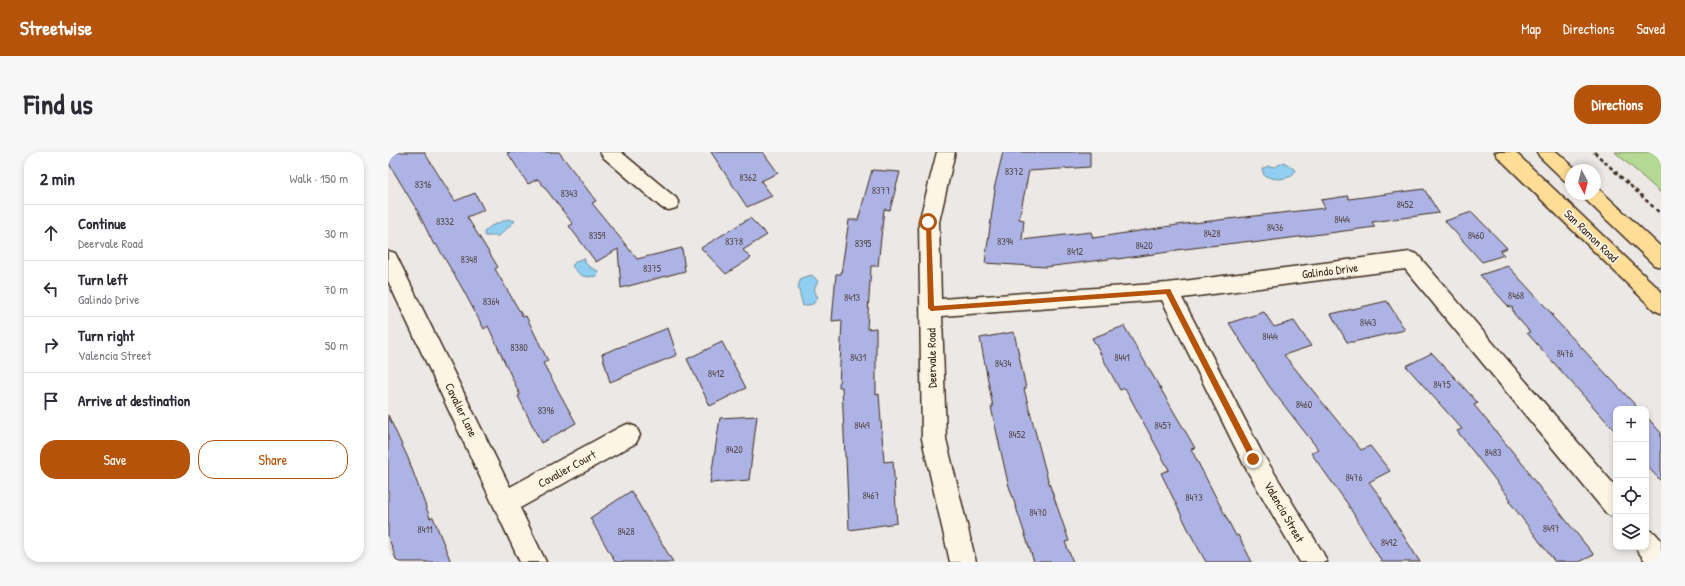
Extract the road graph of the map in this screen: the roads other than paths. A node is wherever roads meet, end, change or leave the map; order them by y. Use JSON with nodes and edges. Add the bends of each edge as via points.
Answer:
{"nodes":[{"id":1,"x":609,"y":152,"type":"edge"},
{"id":2,"x":946,"y":152,"type":"edge"},
{"id":3,"x":1504,"y":152,"type":"edge"},
{"id":4,"x":1546,"y":152,"type":"edge"},
{"id":5,"x":1565,"y":169,"type":"edge"},
{"id":6,"x":1598,"y":200,"type":"edge"},
{"id":7,"x":670,"y":203,"type":"dead end"},
{"id":8,"x":388,"y":258,"type":"edge"},
{"id":9,"x":1661,"y":259,"type":"edge"},
{"id":10,"x":1168,"y":291,"type":"junction"},
{"id":11,"x":1661,"y":304,"type":"edge"},
{"id":12,"x":931,"y":308,"type":"junction"},
{"id":13,"x":628,"y":435,"type":"dead end"},
{"id":14,"x":1613,"y":502,"type":"edge"},
{"id":15,"x":505,"y":503,"type":"junction"},
{"id":16,"x":1649,"y":546,"type":"edge"},
{"id":17,"x":1661,"y":560,"type":"edge"},
{"id":18,"x":533,"y":562,"type":"edge"},
{"id":19,"x":963,"y":562,"type":"edge"},
{"id":20,"x":1314,"y":562,"type":"edge"}],
"edges":[{"from":1,"to":7,"type":"street"},
{"from":2,"to":12,"type":"street","name":"Deervale Road","via":[[928,222]]},
{"from":3,"to":11,"type":"main road","name":"San Ramon Road"},
{"from":4,"to":5,"type":"main road"},
{"from":6,"to":9,"type":"main road"},
{"from":8,"to":15,"type":"street","name":"Cavalier Lane"},
{"from":10,"to":12,"type":"street","name":"Galindo Drive"},
{"from":10,"to":14,"type":"street","name":"Galindo Drive","via":[[1410,260]]},
{"from":10,"to":20,"type":"street","name":"Valencia Street","via":[[1253,459]]},
{"from":12,"to":19,"type":"street","name":"Deervale Road","via":[[934,439]]},
{"from":13,"to":15,"type":"street","name":"Cavalier Court"},
{"from":15,"to":18,"type":"street","name":"Cavalier Lane"},
{"from":16,"to":17,"type":"street"}]}
